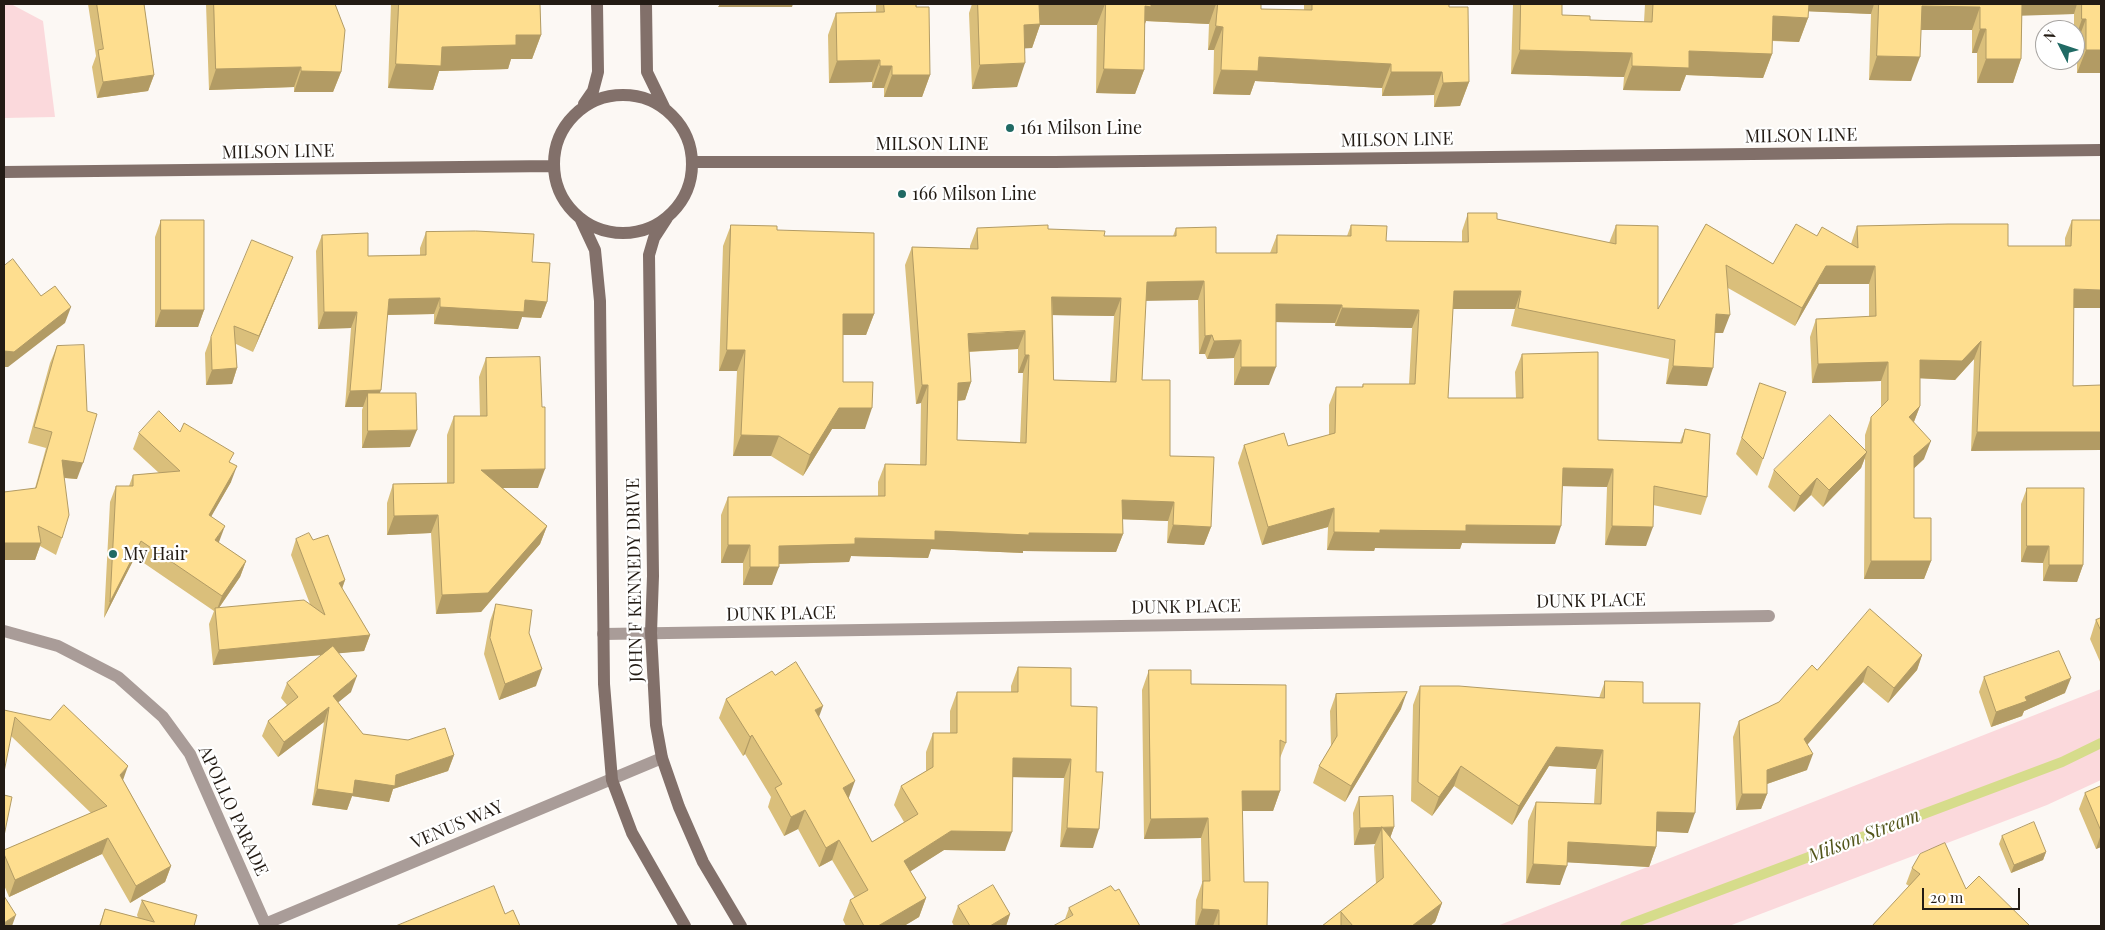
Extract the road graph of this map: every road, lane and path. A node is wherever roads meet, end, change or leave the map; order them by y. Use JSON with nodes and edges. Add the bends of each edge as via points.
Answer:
{"nodes":[{"id":1,"x":597,"y":4,"type":"edge"},
{"id":2,"x":646,"y":4,"type":"edge"},
{"id":3,"x":665,"y":109,"type":"junction"},
{"id":4,"x":579,"y":110,"type":"junction"},
{"id":5,"x":2101,"y":150,"type":"edge"},
{"id":6,"x":692,"y":162,"type":"junction"},
{"id":7,"x":554,"y":166,"type":"junction"},
{"id":8,"x":4,"y":172,"type":"edge"},
{"id":9,"x":666,"y":218,"type":"junction"},
{"id":10,"x":581,"y":220,"type":"junction"},
{"id":11,"x":1769,"y":616,"type":"dead end"},
{"id":12,"x":4,"y":631,"type":"edge"},
{"id":13,"x":651,"y":633,"type":"junction"},
{"id":14,"x":603,"y":634,"type":"junction"},
{"id":15,"x":662,"y":758,"type":"junction"},
{"id":16,"x":612,"y":780,"type":"junction"},
{"id":17,"x":266,"y":925,"type":"edge"},
{"id":18,"x":685,"y":926,"type":"edge"},
{"id":19,"x":741,"y":926,"type":"edge"}],
"edges":[{"from":1,"to":4,"type":"main road","via":[[598,72],[593,91]]},
{"from":2,"to":3,"type":"main road","via":[[647,72]]},
{"from":3,"to":4,"type":"main road","via":[[649,99],[614,95],[598,98]]},
{"from":3,"to":6,"type":"main road","via":[[679,124],[688,142]]},
{"from":4,"to":7,"type":"main road","via":[[565,126],[556,145]]},
{"from":5,"to":6,"type":"main road","name":"MILSON LINE","via":[[1055,162]]},
{"from":6,"to":9,"type":"main road","via":[[690,183],[681,202]]},
{"from":7,"to":8,"type":"main road","name":"MILSON LINE"},
{"from":7,"to":10,"type":"main road","via":[[557,187],[566,205]]},
{"from":9,"to":10,"type":"main road","via":[[649,229],[632,233],[598,230]]},
{"from":9,"to":13,"type":"main road","name":"JOHN F KENNEDY DRIVE","via":[[654,238],[649,255]]},
{"from":10,"to":14,"type":"main road","name":"JOHN F KENNEDY DRIVE","via":[[595,250],[600,301]]},
{"from":11,"to":13,"type":"street","name":"DUNK PLACE"},
{"from":12,"to":17,"type":"street","name":"APOLLO PARADE","via":[[58,646],[118,677],[162,717],[190,754]]},
{"from":13,"to":14,"type":"street","name":"DUNK PLACE"},
{"from":13,"to":15,"type":"main road","name":"JOHN F KENNEDY DRIVE","via":[[656,725]]},
{"from":14,"to":16,"type":"main road","name":"JOHN F KENNEDY DRIVE"},
{"from":15,"to":16,"type":"street","name":"VENUS WAY"},
{"from":15,"to":19,"type":"main road","name":"JOHN F KENNEDY DRIVE","via":[[703,862]]},
{"from":16,"to":17,"type":"street","name":"VENUS WAY"},
{"from":16,"to":18,"type":"main road","name":"JOHN F KENNEDY DRIVE","via":[[632,833]]}]}
